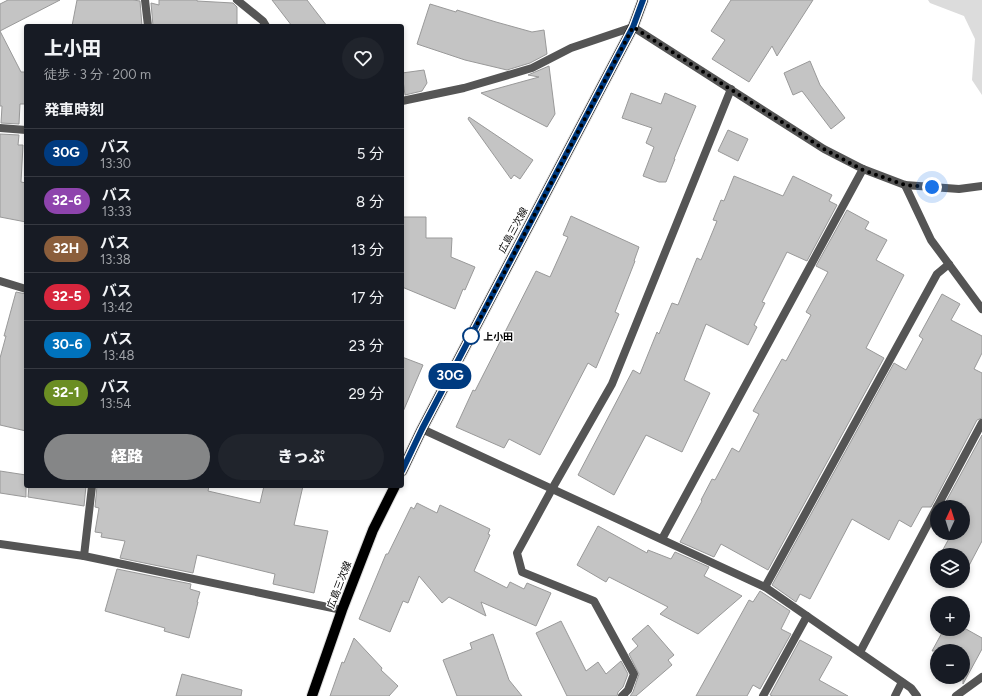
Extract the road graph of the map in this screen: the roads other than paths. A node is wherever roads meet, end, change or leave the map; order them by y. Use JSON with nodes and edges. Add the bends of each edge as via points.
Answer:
{"nodes":[{"id":1,"x":145,"y":0,"type":"edge"},
{"id":2,"x":238,"y":0,"type":"edge"},
{"id":3,"x":643,"y":0,"type":"edge"},
{"id":4,"x":148,"y":24,"type":"edge"},
{"id":5,"x":265,"y":24,"type":"edge"},
{"id":6,"x":633,"y":27,"type":"junction"},
{"id":7,"x":731,"y":89,"type":"junction"},
{"id":8,"x":404,"y":101,"type":"edge"},
{"id":9,"x":0,"y":128,"type":"edge"},
{"id":10,"x":24,"y":130,"type":"edge"},
{"id":11,"x":863,"y":170,"type":"junction"},
{"id":12,"x":905,"y":185,"type":"junction"},
{"id":13,"x":982,"y":186,"type":"edge"},
{"id":14,"x":949,"y":264,"type":"junction"},
{"id":15,"x":0,"y":281,"type":"edge"},
{"id":16,"x":24,"y":288,"type":"edge"},
{"id":17,"x":982,"y":309,"type":"edge"},
{"id":18,"x":982,"y":423,"type":"edge"},
{"id":19,"x":422,"y":429,"type":"junction"},
{"id":20,"x":404,"y":467,"type":"edge"},
{"id":21,"x":92,"y":488,"type":"edge"},
{"id":22,"x":394,"y":488,"type":"edge"},
{"id":23,"x":552,"y":489,"type":"junction"},
{"id":24,"x":941,"y":500,"type":"edge"},
{"id":25,"x":930,"y":520,"type":"edge"},
{"id":26,"x":662,"y":540,"type":"junction"},
{"id":27,"x":0,"y":544,"type":"edge"},
{"id":28,"x":84,"y":556,"type":"junction"},
{"id":29,"x":765,"y":587,"type":"junction"},
{"id":30,"x":342,"y":610,"type":"junction"},
{"id":31,"x":807,"y":616,"type":"junction"},
{"id":32,"x":860,"y":652,"type":"junction"},
{"id":33,"x":982,"y":677,"type":"edge"},
{"id":34,"x":902,"y":682,"type":"junction"},
{"id":35,"x":312,"y":696,"type":"edge"},
{"id":36,"x":622,"y":696,"type":"edge"},
{"id":37,"x":763,"y":696,"type":"edge"},
{"id":38,"x":895,"y":696,"type":"edge"},
{"id":39,"x":917,"y":696,"type":"edge"},
{"id":40,"x":956,"y":696,"type":"edge"}],
"edges":[{"from":1,"to":4,"type":"street"},
{"from":2,"to":5,"type":"street"},
{"from":3,"to":6,"type":"main road","name":"広島三次線"},
{"from":6,"to":7,"type":"street"},
{"from":6,"to":8,"type":"street","via":[[571,48],[532,68],[464,88]]},
{"from":6,"to":19,"type":"main road","name":"広島三次線"},
{"from":7,"to":11,"type":"street","via":[[824,149]]},
{"from":7,"to":23,"type":"street","via":[[612,384]]},
{"from":9,"to":10,"type":"street"},
{"from":11,"to":12,"type":"street"},
{"from":11,"to":26,"type":"street"},
{"from":12,"to":13,"type":"street","via":[[959,189]]},
{"from":12,"to":14,"type":"street","via":[[931,240]]},
{"from":14,"to":17,"type":"street"},
{"from":14,"to":29,"type":"street","via":[[937,274]]},
{"from":15,"to":16,"type":"street"},
{"from":18,"to":24,"type":"street"},
{"from":19,"to":20,"type":"main road","name":"広島三次線"},
{"from":19,"to":23,"type":"street"},
{"from":21,"to":28,"type":"street"},
{"from":22,"to":30,"type":"main road","name":"広島三次線"},
{"from":23,"to":26,"type":"street"},
{"from":23,"to":36,"type":"street","via":[[517,553],[522,572],[594,601],[634,674],[628,690]]},
{"from":25,"to":32,"type":"street"},
{"from":26,"to":29,"type":"street"},
{"from":27,"to":28,"type":"street"},
{"from":28,"to":30,"type":"street"},
{"from":29,"to":31,"type":"street"},
{"from":30,"to":35,"type":"main road","name":"広島三次線"},
{"from":31,"to":32,"type":"street"},
{"from":31,"to":37,"type":"street"},
{"from":32,"to":34,"type":"street"},
{"from":33,"to":40,"type":"street"},
{"from":34,"to":38,"type":"street"},
{"from":34,"to":39,"type":"street"}]}
